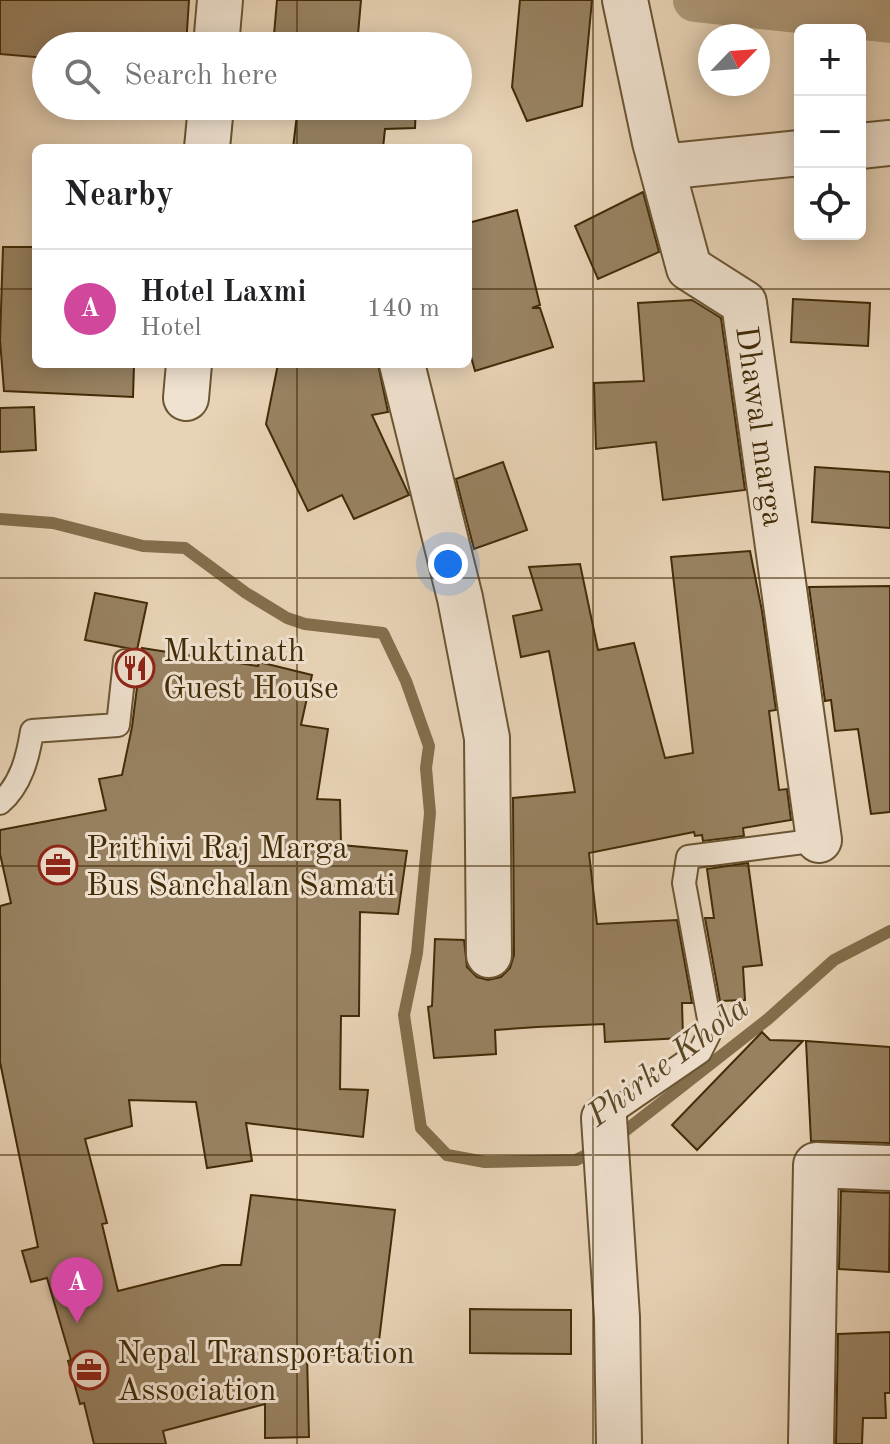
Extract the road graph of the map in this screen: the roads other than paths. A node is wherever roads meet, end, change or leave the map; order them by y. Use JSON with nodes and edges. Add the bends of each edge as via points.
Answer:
{"nodes":[{"id":1,"x":220,"y":0,"type":"edge"},
{"id":2,"x":625,"y":0,"type":"edge"},
{"id":3,"x":217,"y":32,"type":"edge"},
{"id":4,"x":210,"y":120,"type":"edge"},
{"id":5,"x":890,"y":143,"type":"edge"},
{"id":6,"x":207,"y":144,"type":"edge"},
{"id":7,"x":866,"y":145,"type":"edge"},
{"id":8,"x":794,"y":154,"type":"edge"},
{"id":9,"x":662,"y":167,"type":"junction"},
{"id":10,"x":403,"y":368,"type":"edge"},
{"id":11,"x":125,"y":661,"type":"dead end"},
{"id":12,"x":0,"y":803,"type":"edge"},
{"id":13,"x":819,"y":840,"type":"joint"},
{"id":14,"x":489,"y":955,"type":"dead end"},
{"id":15,"x":604,"y":1118,"type":"joint"},
{"id":16,"x":890,"y":1168,"type":"edge"},
{"id":17,"x":619,"y":1444,"type":"edge"},
{"id":18,"x":811,"y":1444,"type":"edge"}],
"edges":[{"from":1,"to":3,"type":"street"},
{"from":2,"to":9,"type":"street","name":"Dhawal marga"},
{"from":4,"to":6,"type":"street"},
{"from":5,"to":7,"type":"street"},
{"from":8,"to":9,"type":"street"},
{"from":9,"to":13,"type":"street","name":"Dhawal marga","via":[[689,268],[744,303]]},
{"from":10,"to":14,"type":"street","via":[[460,598],[487,738]]},
{"from":11,"to":12,"type":"lane","via":[[118,725],[32,731],[28,758]]},
{"from":13,"to":15,"type":"lane","via":[[688,857],[684,883],[711,1030],[700,1052]]},
{"from":15,"to":17,"type":"street"},
{"from":16,"to":18,"type":"street","via":[[816,1165]]}]}
